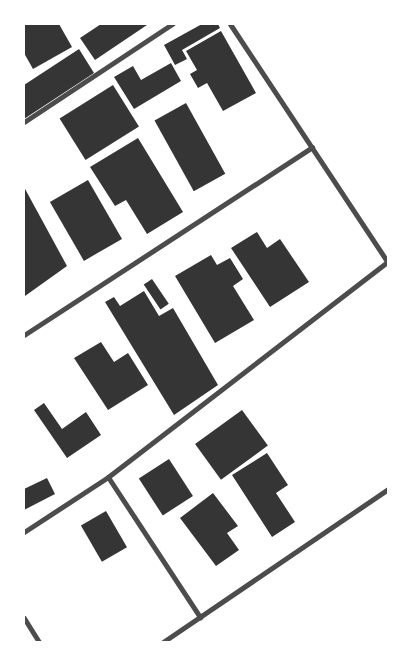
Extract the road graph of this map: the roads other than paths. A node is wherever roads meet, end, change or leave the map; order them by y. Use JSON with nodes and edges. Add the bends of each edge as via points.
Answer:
{"nodes":[{"id":1,"x":172,"y":24,"type":"edge"},
{"id":2,"x":230,"y":24,"type":"edge"},
{"id":3,"x":24,"y":122,"type":"edge"},
{"id":4,"x":312,"y":147,"type":"junction"},
{"id":5,"x":388,"y":262,"type":"edge"},
{"id":6,"x":24,"y":335,"type":"edge"},
{"id":7,"x":108,"y":477,"type":"junction"},
{"id":8,"x":388,"y":490,"type":"edge"},
{"id":9,"x":24,"y":532,"type":"edge"},
{"id":10,"x":200,"y":617,"type":"junction"},
{"id":11,"x":24,"y":618,"type":"edge"},
{"id":12,"x":39,"y":642,"type":"edge"},
{"id":13,"x":164,"y":642,"type":"edge"}],
"edges":[{"from":1,"to":3,"type":"street"},
{"from":2,"to":4,"type":"street"},
{"from":4,"to":5,"type":"street"},
{"from":4,"to":6,"type":"street"},
{"from":5,"to":7,"type":"street"},
{"from":7,"to":9,"type":"street"},
{"from":7,"to":10,"type":"street"},
{"from":8,"to":10,"type":"street"},
{"from":10,"to":13,"type":"street"},
{"from":11,"to":12,"type":"street"}]}
